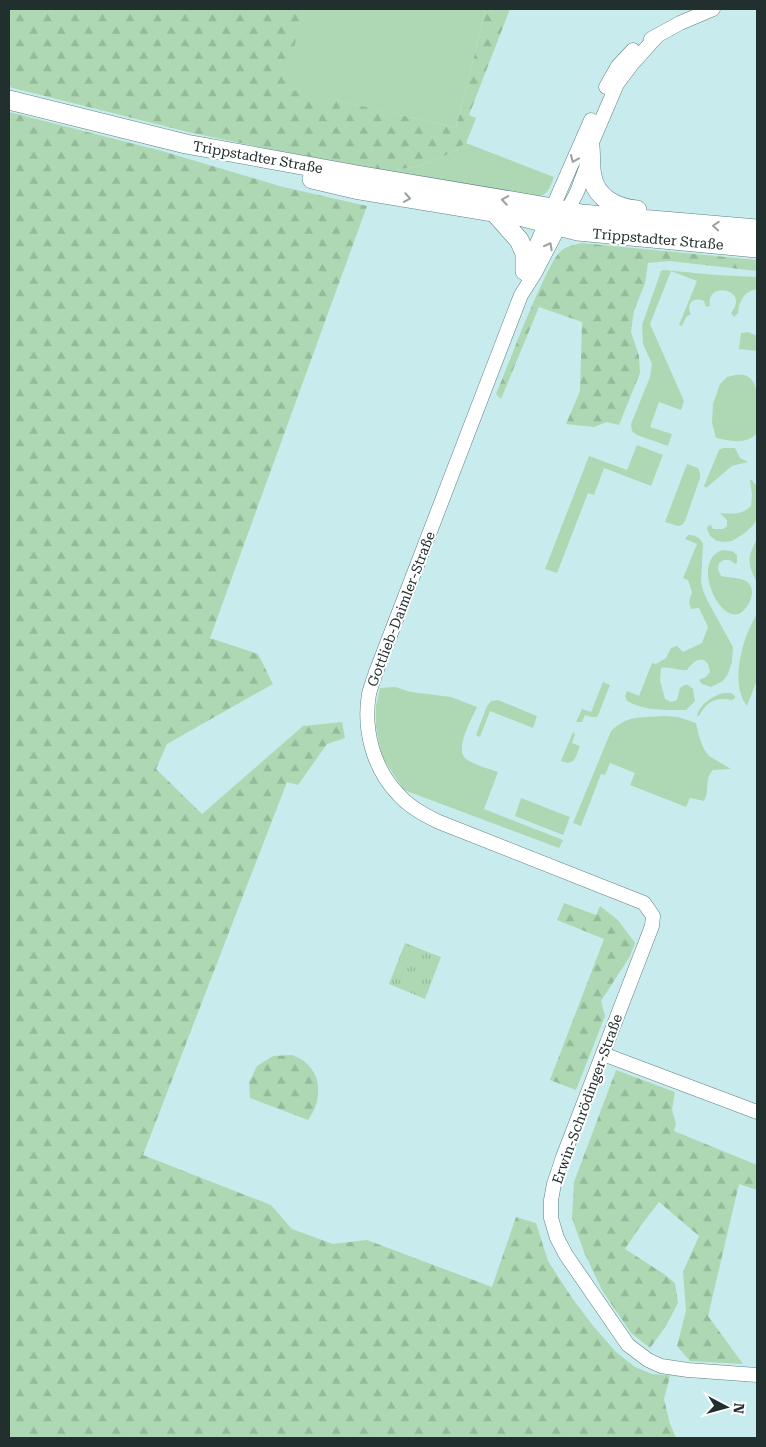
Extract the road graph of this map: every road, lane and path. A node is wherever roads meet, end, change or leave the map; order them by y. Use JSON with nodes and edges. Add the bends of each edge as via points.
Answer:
{"nodes":[{"id":1,"x":713,"y":9,"type":"edge"},
{"id":2,"x":658,"y":35,"type":"junction"},
{"id":3,"x":9,"y":100,"type":"edge"},
{"id":4,"x":186,"y":144,"type":"junction"},
{"id":5,"x":590,"y":148,"type":"junction"},
{"id":6,"x":495,"y":213,"type":"junction"},
{"id":7,"x":556,"y":217,"type":"junction"},
{"id":8,"x":674,"y":223,"type":"junction"},
{"id":9,"x":757,"y":229,"type":"edge"},
{"id":10,"x":757,"y":248,"type":"edge"},
{"id":11,"x":525,"y":271,"type":"junction"},
{"id":12,"x":521,"y":295,"type":"junction"},
{"id":13,"x":653,"y":916,"type":"joint"},
{"id":14,"x":603,"y":1054,"type":"junction"},
{"id":15,"x":757,"y":1112,"type":"edge"},
{"id":16,"x":757,"y":1375,"type":"edge"}],
"edges":[{"from":1,"to":2,"type":"street"},
{"from":2,"to":5,"type":"street","via":[[617,84]]},
{"from":2,"to":7,"type":"street","one_way":true,"via":[[634,49],[609,79]]},
{"from":3,"to":4,"type":"main road"},
{"from":4,"to":6,"type":"main road","name":"Trippstadter Straße","one_way":true,"via":[[243,163],[350,188]]},
{"from":7,"to":4,"type":"main road","name":"Trippstadter Straße","one_way":true,"via":[[357,175]]},
{"from":5,"to":7,"type":"street","via":[[577,192]]},
{"from":5,"to":8,"type":"main road","via":[[592,176],[605,199],[614,205],[661,212]]},
{"from":6,"to":7,"type":"main road","name":"Trippstadter Straße"},
{"from":6,"to":11,"type":"main road","via":[[519,240],[525,253]]},
{"from":7,"to":8,"type":"main road","name":"Trippstadter Straße","via":[[581,214]]},
{"from":7,"to":10,"type":"main road","name":"Trippstadter Straße","via":[[578,231]]},
{"from":7,"to":11,"type":"street","name":"Gottlieb-Daimler-Straße"},
{"from":12,"to":7,"type":"street","name":"Gottlieb-Daimler-Straße","one_way":true,"via":[[535,273]]},
{"from":9,"to":8,"type":"main road","name":"Trippstadter Straße","one_way":true},
{"from":11,"to":12,"type":"street","name":"Gottlieb-Daimler-Straße"},
{"from":12,"to":13,"type":"street","name":"Gottlieb-Daimler-Straße","via":[[369,693],[370,742],[377,763],[393,788],[411,807],[484,841],[644,902]]},
{"from":13,"to":14,"type":"street","name":"Erwin-Schrödinger-Straße"},
{"from":14,"to":15,"type":"street"},
{"from":14,"to":16,"type":"street","name":"Erwin-Schrödinger-Straße","via":[[554,1184],[551,1218],[557,1238],[628,1345],[648,1360],[661,1366],[688,1370]]}]}
